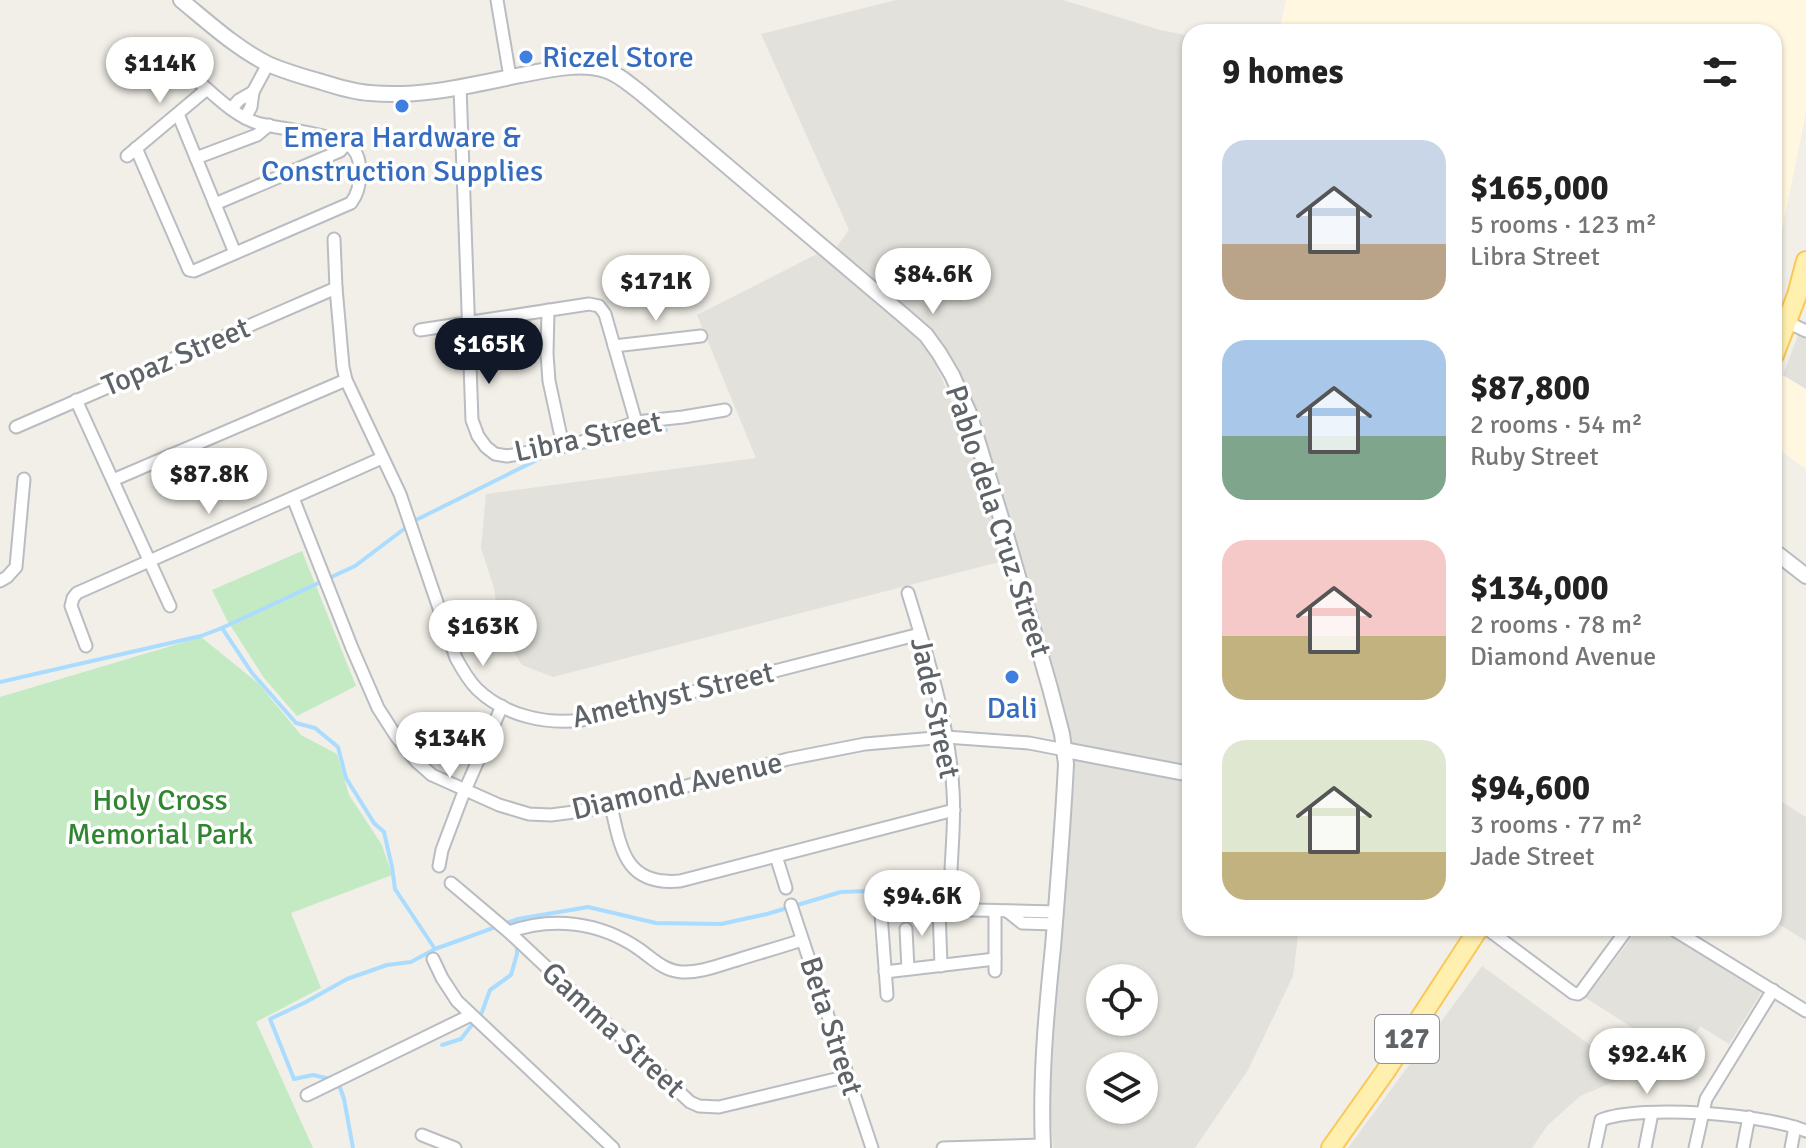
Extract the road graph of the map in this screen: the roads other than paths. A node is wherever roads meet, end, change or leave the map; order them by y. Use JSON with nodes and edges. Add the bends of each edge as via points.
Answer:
{"nodes":[{"id":1,"x":181,"y":0,"type":"edge"},
{"id":2,"x":497,"y":0,"type":"edge"},
{"id":3,"x":268,"y":64,"type":"junction"},
{"id":4,"x":510,"y":77,"type":"junction"},
{"id":5,"x":460,"y":87,"type":"junction"},
{"id":6,"x":253,"y":92,"type":"junction"},
{"id":7,"x":231,"y":109,"type":"junction"},
{"id":8,"x":178,"y":114,"type":"junction"},
{"id":9,"x":245,"y":118,"type":"junction"},
{"id":10,"x":269,"y":125,"type":"junction"},
{"id":11,"x":346,"y":144,"type":"junction"},
{"id":12,"x":196,"y":158,"type":"junction"},
{"id":13,"x":215,"y":204,"type":"junction"},
{"id":14,"x":334,"y":239,"type":"dead end"},
{"id":15,"x":235,"y":253,"type":"junction"},
{"id":16,"x":1806,"y":261,"type":"edge"},
{"id":17,"x":336,"y":288,"type":"junction"},
{"id":18,"x":548,"y":310,"type":"junction"},
{"id":19,"x":469,"y":322,"type":"junction"},
{"id":20,"x":1787,"y":322,"type":"junction"},
{"id":21,"x":420,"y":330,"type":"dead end"},
{"id":22,"x":1806,"y":331,"type":"edge"},
{"id":23,"x":1782,"y":335,"type":"edge"},
{"id":24,"x":701,"y":336,"type":"dead end"},
{"id":25,"x":614,"y":346,"type":"junction"},
{"id":26,"x":346,"y":380,"type":"junction"},
{"id":27,"x":76,"y":400,"type":"junction"},
{"id":28,"x":725,"y":410,"type":"dead end"},
{"id":29,"x":636,"y":422,"type":"junction"},
{"id":30,"x":16,"y":427,"type":"dead end"},
{"id":31,"x":563,"y":446,"type":"junction"},
{"id":32,"x":382,"y":458,"type":"junction"},
{"id":33,"x":24,"y":479,"type":"dead end"},
{"id":34,"x":113,"y":480,"type":"junction"},
{"id":35,"x":293,"y":498,"type":"junction"},
{"id":36,"x":1782,"y":557,"type":"edge"},
{"id":37,"x":150,"y":562,"type":"junction"},
{"id":38,"x":1806,"y":576,"type":"edge"},
{"id":39,"x":0,"y":581,"type":"edge"},
{"id":40,"x":908,"y":593,"type":"dead end"},
{"id":41,"x":170,"y":606,"type":"dead end"},
{"id":42,"x":920,"y":634,"type":"junction"},
{"id":43,"x":86,"y":646,"type":"dead end"},
{"id":44,"x":502,"y":706,"type":"junction"},
{"id":45,"x":946,"y":737,"type":"junction"},
{"id":46,"x":1065,"y":750,"type":"junction"},
{"id":47,"x":1182,"y":772,"type":"edge"},
{"id":48,"x":465,"y":789,"type":"junction"},
{"id":49,"x":611,"y":806,"type":"junction"},
{"id":50,"x":954,"y":810,"type":"junction"},
{"id":51,"x":776,"y":856,"type":"junction"},
{"id":52,"x":439,"y":866,"type":"dead end"},
{"id":53,"x":951,"y":871,"type":"dead end"},
{"id":54,"x":451,"y":883,"type":"dead end"},
{"id":55,"x":786,"y":888,"type":"dead end"},
{"id":56,"x":791,"y":905,"type":"dead end"},
{"id":57,"x":939,"y":909,"type":"junction"},
{"id":58,"x":1001,"y":911,"type":"junction"},
{"id":59,"x":1055,"y":918,"type":"junction"},
{"id":60,"x":906,"y":929,"type":"dead end"},
{"id":61,"x":509,"y":932,"type":"junction"},
{"id":62,"x":1474,"y":936,"type":"edge"},
{"id":63,"x":1497,"y":936,"type":"edge"},
{"id":64,"x":1622,"y":936,"type":"edge"},
{"id":65,"x":1684,"y":936,"type":"edge"},
{"id":66,"x":802,"y":940,"type":"junction"},
{"id":67,"x":433,"y":959,"type":"dead end"},
{"id":68,"x":941,"y":966,"type":"junction"},
{"id":69,"x":908,"y":969,"type":"junction"},
{"id":70,"x":885,"y":972,"type":"junction"},
{"id":71,"x":1773,"y":990,"type":"junction"},
{"id":72,"x":887,"y":995,"type":"dead end"},
{"id":73,"x":1806,"y":1011,"type":"edge"},
{"id":74,"x":471,"y":1015,"type":"junction"},
{"id":75,"x":848,"y":1076,"type":"junction"},
{"id":76,"x":307,"y":1095,"type":"dead end"},
{"id":77,"x":1652,"y":1113,"type":"junction"},
{"id":78,"x":1702,"y":1114,"type":"junction"},
{"id":79,"x":1749,"y":1117,"type":"junction"},
{"id":80,"x":1801,"y":1129,"type":"edge"},
{"id":81,"x":422,"y":1135,"type":"dead end"},
{"id":82,"x":1043,"y":1146,"type":"edge"},
{"id":83,"x":455,"y":1148,"type":"edge"},
{"id":84,"x":613,"y":1148,"type":"edge"},
{"id":85,"x":872,"y":1148,"type":"edge"},
{"id":86,"x":943,"y":1148,"type":"edge"},
{"id":87,"x":1331,"y":1148,"type":"edge"},
{"id":88,"x":1595,"y":1148,"type":"edge"},
{"id":89,"x":1645,"y":1148,"type":"edge"},
{"id":90,"x":1695,"y":1148,"type":"edge"},
{"id":91,"x":1743,"y":1148,"type":"edge"},
{"id":92,"x":1791,"y":1148,"type":"edge"}],
"edges":[{"from":1,"to":3,"type":"street","name":"Pablo dela Cruz Street"},
{"from":2,"to":4,"type":"street"},
{"from":3,"to":5,"type":"street","name":"Pablo dela Cruz Street","via":[[368,93]]},
{"from":3,"to":6,"type":"street"},
{"from":4,"to":5,"type":"street","name":"Pablo dela Cruz Street"},
{"from":4,"to":46,"type":"street","name":"Pablo dela Cruz Street","via":[[579,67],[615,74],[926,335],[952,375],[974,429]]},
{"from":5,"to":19,"type":"street","name":"Libra Street"},
{"from":6,"to":7,"type":"street"},
{"from":6,"to":9,"type":"street"},
{"from":7,"to":8,"type":"street","via":[[204,86]]},
{"from":7,"to":9,"type":"street"},
{"from":8,"to":12,"type":"street"},
{"from":8,"to":15,"type":"street","via":[[132,152],[189,270]]},
{"from":9,"to":10,"type":"street"},
{"from":10,"to":11,"type":"street"},
{"from":10,"to":12,"type":"street","via":[[257,135]]},
{"from":11,"to":13,"type":"street"},
{"from":11,"to":15,"type":"street","via":[[356,151],[360,170],[351,203]]},
{"from":12,"to":13,"type":"street"},
{"from":13,"to":15,"type":"street"},
{"from":14,"to":17,"type":"street","name":"Amethyst Street"},
{"from":16,"to":20,"type":"main road"},
{"from":17,"to":26,"type":"street","name":"Amethyst Street"},
{"from":17,"to":27,"type":"street","name":"Topaz Street"},
{"from":18,"to":19,"type":"street"},
{"from":18,"to":25,"type":"street","via":[[599,306]]},
{"from":18,"to":31,"type":"street","via":[[549,381]]},
{"from":19,"to":21,"type":"street"},
{"from":19,"to":31,"type":"street","name":"Libra Street","via":[[472,420],[486,447],[507,456]]},
{"from":20,"to":22,"type":"street"},
{"from":20,"to":23,"type":"main road"},
{"from":24,"to":25,"type":"street"},
{"from":25,"to":29,"type":"street"},
{"from":26,"to":32,"type":"street","name":"Amethyst Street"},
{"from":26,"to":34,"type":"street"},
{"from":27,"to":30,"type":"street","name":"Topaz Street"},
{"from":27,"to":34,"type":"street"},
{"from":28,"to":29,"type":"street","name":"Libra Street"},
{"from":29,"to":31,"type":"street","name":"Libra Street"},
{"from":32,"to":35,"type":"street"},
{"from":32,"to":44,"type":"street","name":"Amethyst Street","via":[[400,494],[456,658],[479,690]]},
{"from":33,"to":39,"type":"street","via":[[16,567]]},
{"from":34,"to":37,"type":"street"},
{"from":35,"to":37,"type":"street"},
{"from":35,"to":48,"type":"street","name":"Diamond Avenue","via":[[378,708],[416,761],[432,775]]},
{"from":36,"to":38,"type":"street"},
{"from":37,"to":41,"type":"street"},
{"from":37,"to":43,"type":"street","via":[[73,598],[71,606]]},
{"from":40,"to":42,"type":"street","name":"Jade Street"},
{"from":42,"to":44,"type":"street","name":"Amethyst Street","via":[[582,720],[530,718]]},
{"from":42,"to":45,"type":"street","name":"Jade Street"},
{"from":44,"to":48,"type":"street"},
{"from":45,"to":46,"type":"street","name":"Diamond Avenue"},
{"from":45,"to":49,"type":"street","name":"Diamond Avenue","via":[[803,756]]},
{"from":45,"to":50,"type":"street","name":"Jade Street"},
{"from":46,"to":47,"type":"street","name":"Diamond Avenue"},
{"from":46,"to":59,"type":"street","name":"Pablo dela Cruz Street"},
{"from":48,"to":49,"type":"street","name":"Diamond Avenue","via":[[529,814]]},
{"from":48,"to":52,"type":"street"},
{"from":49,"to":51,"type":"street","via":[[629,865],[652,880],[680,881]]},
{"from":50,"to":51,"type":"street"},
{"from":50,"to":53,"type":"street","name":"Jade Street"},
{"from":51,"to":55,"type":"street"},
{"from":54,"to":61,"type":"street","name":"Gamma Street"},
{"from":56,"to":66,"type":"street","name":"Beta Street"},
{"from":57,"to":58,"type":"street"},
{"from":57,"to":68,"type":"street"},
{"from":57,"to":70,"type":"street","via":[[883,909]]},
{"from":58,"to":59,"type":"street","via":[[1022,923]]},
{"from":58,"to":68,"type":"street","via":[[995,965]]},
{"from":59,"to":82,"type":"street","name":"Pablo dela Cruz Street","via":[[1043,1056]]},
{"from":60,"to":69,"type":"street"},
{"from":61,"to":66,"type":"street","via":[[551,922],[575,924],[619,937],[669,970],[682,972]]},
{"from":61,"to":75,"type":"street","name":"Gamma Street","via":[[699,1106],[719,1107]]},
{"from":62,"to":87,"type":"main road","number":"127"},
{"from":63,"to":64,"type":"street","via":[[1578,994]]},
{"from":65,"to":71,"type":"street"},
{"from":66,"to":75,"type":"street","name":"Beta Street"},
{"from":67,"to":74,"type":"street"},
{"from":68,"to":69,"type":"street"},
{"from":69,"to":70,"type":"street"},
{"from":70,"to":72,"type":"street"},
{"from":71,"to":73,"type":"street"},
{"from":71,"to":78,"type":"street"},
{"from":74,"to":76,"type":"street"},
{"from":74,"to":84,"type":"street"},
{"from":75,"to":85,"type":"street","name":"Beta Street"},
{"from":77,"to":78,"type":"street"},
{"from":77,"to":88,"type":"street","via":[[1601,1120]]},
{"from":77,"to":89,"type":"street"},
{"from":78,"to":79,"type":"street"},
{"from":78,"to":90,"type":"street"},
{"from":79,"to":80,"type":"street"},
{"from":79,"to":91,"type":"street"},
{"from":80,"to":92,"type":"street"},
{"from":81,"to":83,"type":"street"},
{"from":82,"to":86,"type":"street"}]}
